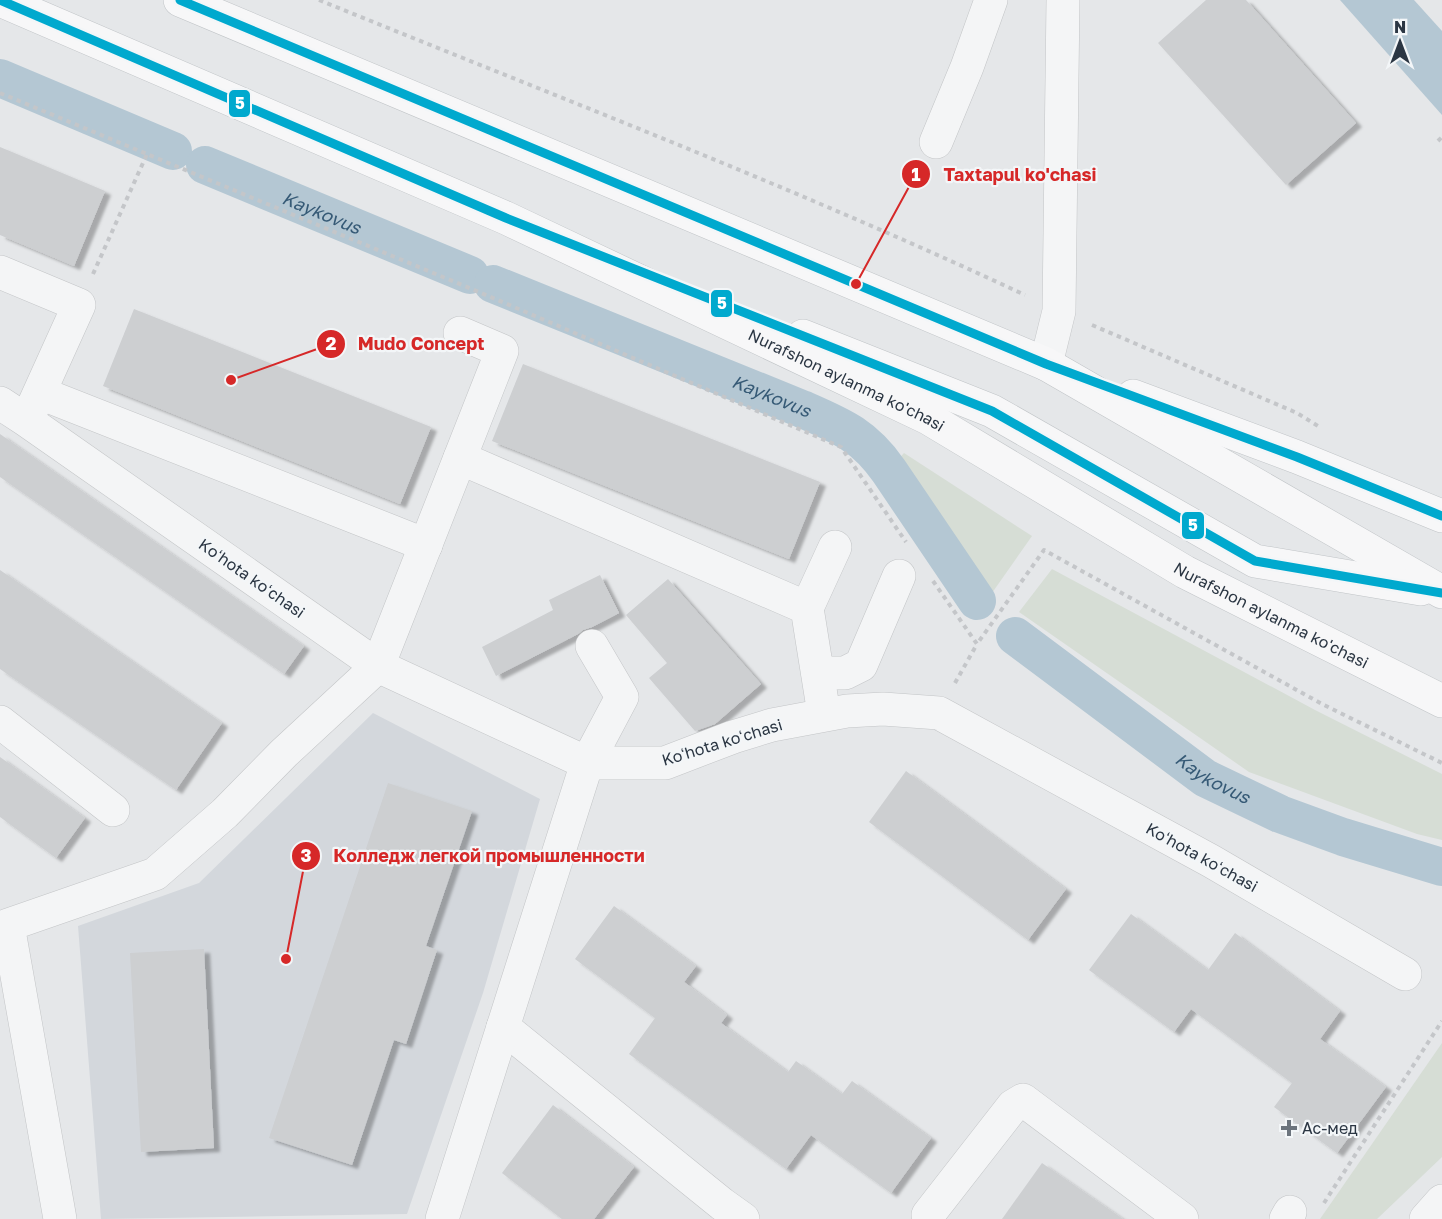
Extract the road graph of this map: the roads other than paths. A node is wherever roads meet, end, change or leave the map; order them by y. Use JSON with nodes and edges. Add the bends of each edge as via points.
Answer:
{"nodes":[{"id":1,"x":0,"y":0,"type":"edge"},
{"id":2,"x":180,"y":0,"type":"edge"},
{"id":3,"x":991,"y":0,"type":"edge"},
{"id":4,"x":1063,"y":0,"type":"edge"},
{"id":5,"x":936,"y":142,"type":"dead end"},
{"id":6,"x":506,"y":218,"type":"junction"},
{"id":7,"x":0,"y":272,"type":"edge"},
{"id":8,"x":460,"y":333,"type":"dead end"},
{"id":9,"x":1047,"y":364,"type":"junction"},
{"id":10,"x":22,"y":405,"type":"edge"},
{"id":11,"x":460,"y":458,"type":"junction"},
{"id":12,"x":1442,"y":516,"type":"edge"},
{"id":13,"x":426,"y":545,"type":"junction"},
{"id":14,"x":835,"y":547,"type":"dead end"},
{"id":15,"x":912,"y":566,"type":"road end"},
{"id":16,"x":1442,"y":593,"type":"edge"},
{"id":17,"x":807,"y":608,"type":"junction"},
{"id":18,"x":592,"y":646,"type":"dead end"},
{"id":19,"x":378,"y":666,"type":"junction"},
{"id":20,"x":818,"y":673,"type":"junction"},
{"id":21,"x":1441,"y":701,"type":"edge"},
{"id":22,"x":824,"y":714,"type":"junction"},
{"id":23,"x":0,"y":722,"type":"edge"},
{"id":24,"x":587,"y":763,"type":"junction"},
{"id":25,"x":113,"y":810,"type":"dead end"},
{"id":26,"x":4,"y":922,"type":"edge"},
{"id":27,"x":1405,"y":974,"type":"dead end"},
{"id":28,"x":503,"y":1027,"type":"junction"},
{"id":29,"x":1442,"y":1201,"type":"edge"},
{"id":30,"x":725,"y":1214,"type":"edge"},
{"id":31,"x":928,"y":1215,"type":"dead end"},
{"id":32,"x":60,"y":1219,"type":"edge"},
{"id":33,"x":442,"y":1219,"type":"edge"},
{"id":34,"x":1182,"y":1219,"type":"edge"},
{"id":35,"x":1426,"y":1219,"type":"edge"}],
"edges":[{"from":1,"to":6,"type":"main road","name":"Nurafshon aylanma ko'chasi"},
{"from":2,"to":9,"type":"main road"},
{"from":3,"to":5,"type":"street"},
{"from":4,"to":9,"type":"street","via":[[1059,311]]},
{"from":6,"to":16,"type":"main road","via":[[993,411],[1255,561]]},
{"from":6,"to":21,"type":"main road","name":"Nurafshon aylanma ko'chasi","via":[[928,418],[1185,572]]},
{"from":7,"to":10,"type":"street","via":[[79,305]]},
{"from":8,"to":11,"type":"street","via":[[502,351]]},
{"from":9,"to":12,"type":"main road"},
{"from":9,"to":16,"type":"main road"},
{"from":10,"to":13,"type":"street"},
{"from":10,"to":19,"type":"street","name":"Koʻhota koʻchasi"},
{"from":11,"to":13,"type":"street"},
{"from":11,"to":17,"type":"street"},
{"from":13,"to":19,"type":"street"},
{"from":14,"to":17,"type":"street"},
{"from":15,"to":20,"type":"street","via":[[861,665],[845,673]]},
{"from":17,"to":20,"type":"street"},
{"from":18,"to":24,"type":"street","via":[[622,697]]},
{"from":19,"to":24,"type":"street","name":"Koʻhota koʻchasi"},
{"from":19,"to":26,"type":"street","via":[[225,813],[155,874]]},
{"from":20,"to":22,"type":"street"},
{"from":22,"to":24,"type":"street","name":"Koʻhota koʻchasi","via":[[753,731],[665,763]]},
{"from":22,"to":27,"type":"street","name":"Koʻhota koʻchasi","via":[[883,709],[939,713],[1211,861]]},
{"from":23,"to":25,"type":"street"},
{"from":24,"to":28,"type":"street"},
{"from":26,"to":32,"type":"street"},
{"from":28,"to":30,"type":"street"},
{"from":28,"to":33,"type":"street"},
{"from":29,"to":35,"type":"street"},
{"from":31,"to":34,"type":"street","via":[[1013,1106],[1023,1100]]}]}
